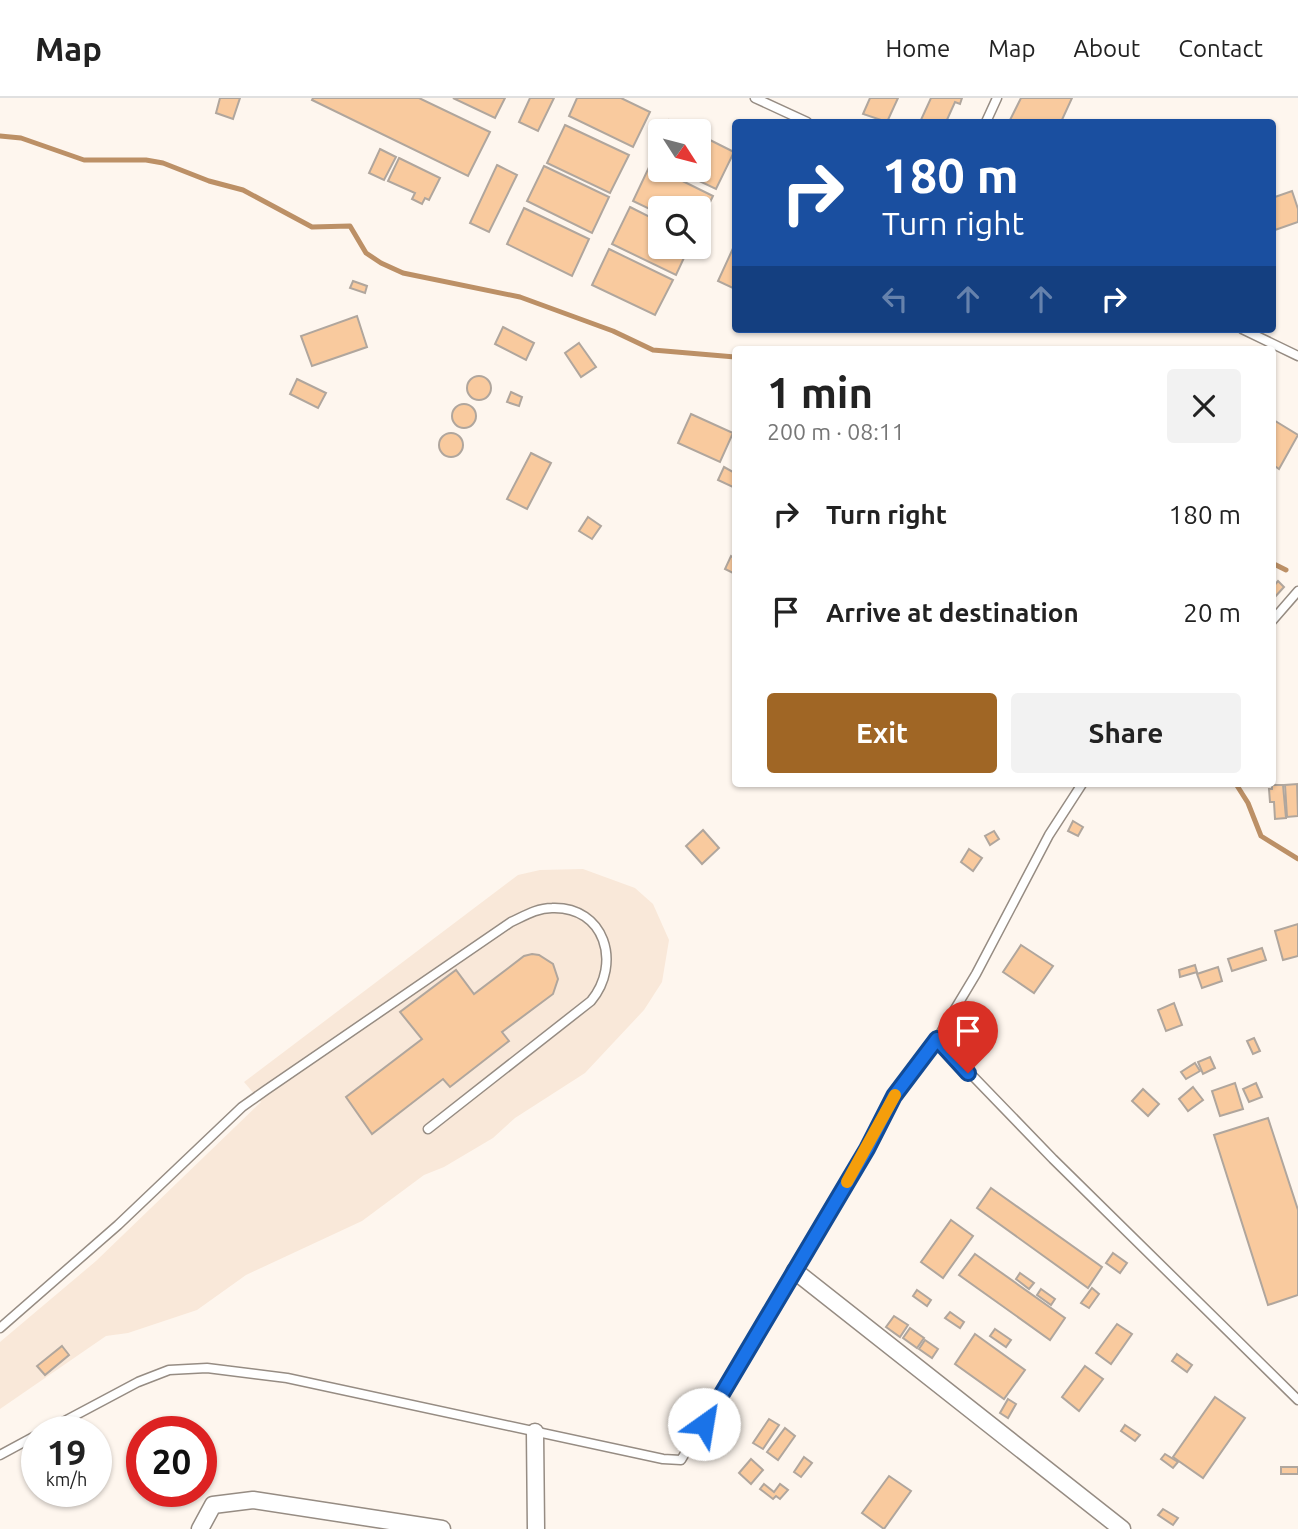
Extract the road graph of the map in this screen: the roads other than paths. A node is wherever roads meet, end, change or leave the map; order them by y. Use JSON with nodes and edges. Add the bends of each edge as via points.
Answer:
{"nodes":[{"id":1,"x":755,"y":98,"type":"edge"},
{"id":2,"x":997,"y":98,"type":"edge"},
{"id":3,"x":800,"y":119,"type":"edge"},
{"id":4,"x":987,"y":119,"type":"edge"},
{"id":5,"x":1250,"y":333,"type":"edge"},
{"id":6,"x":1298,"y":356,"type":"edge"},
{"id":7,"x":1298,"y":591,"type":"edge"},
{"id":8,"x":1276,"y":616,"type":"edge"},
{"id":9,"x":1081,"y":787,"type":"edge"},
{"id":10,"x":937,"y":1039,"type":"junction"},
{"id":11,"x":428,"y":1129,"type":"dead end"},
{"id":12,"x":795,"y":1271,"type":"junction"},
{"id":13,"x":0,"y":1328,"type":"edge"},
{"id":14,"x":1298,"y":1400,"type":"edge"},
{"id":15,"x":74,"y":1416,"type":"edge"},
{"id":16,"x":535,"y":1432,"type":"junction"},
{"id":17,"x":21,"y":1444,"type":"edge"},
{"id":18,"x":0,"y":1455,"type":"edge"},
{"id":19,"x":200,"y":1529,"type":"edge"},
{"id":20,"x":442,"y":1529,"type":"edge"},
{"id":21,"x":536,"y":1529,"type":"edge"},
{"id":22,"x":1122,"y":1529,"type":"edge"}],
"edges":[{"from":1,"to":3,"type":"lane"},
{"from":2,"to":4,"type":"lane"},
{"from":5,"to":6,"type":"lane"},
{"from":7,"to":8,"type":"lane"},
{"from":9,"to":10,"type":"lane","via":[[1049,835]]},
{"from":10,"to":12,"type":"lane","via":[[894,1096]]},
{"from":10,"to":14,"type":"lane"},
{"from":11,"to":13,"type":"lane","via":[[599,991],[608,956],[600,933],[583,916],[548,908],[511,922],[266,1090]]},
{"from":12,"to":16,"type":"lane","via":[[681,1460]]},
{"from":12,"to":22,"type":"street"},
{"from":15,"to":16,"type":"lane","via":[[169,1370],[207,1368],[287,1378]]},
{"from":16,"to":21,"type":"street"},
{"from":17,"to":18,"type":"lane"},
{"from":19,"to":20,"type":"street","via":[[213,1505],[253,1500]]}]}
